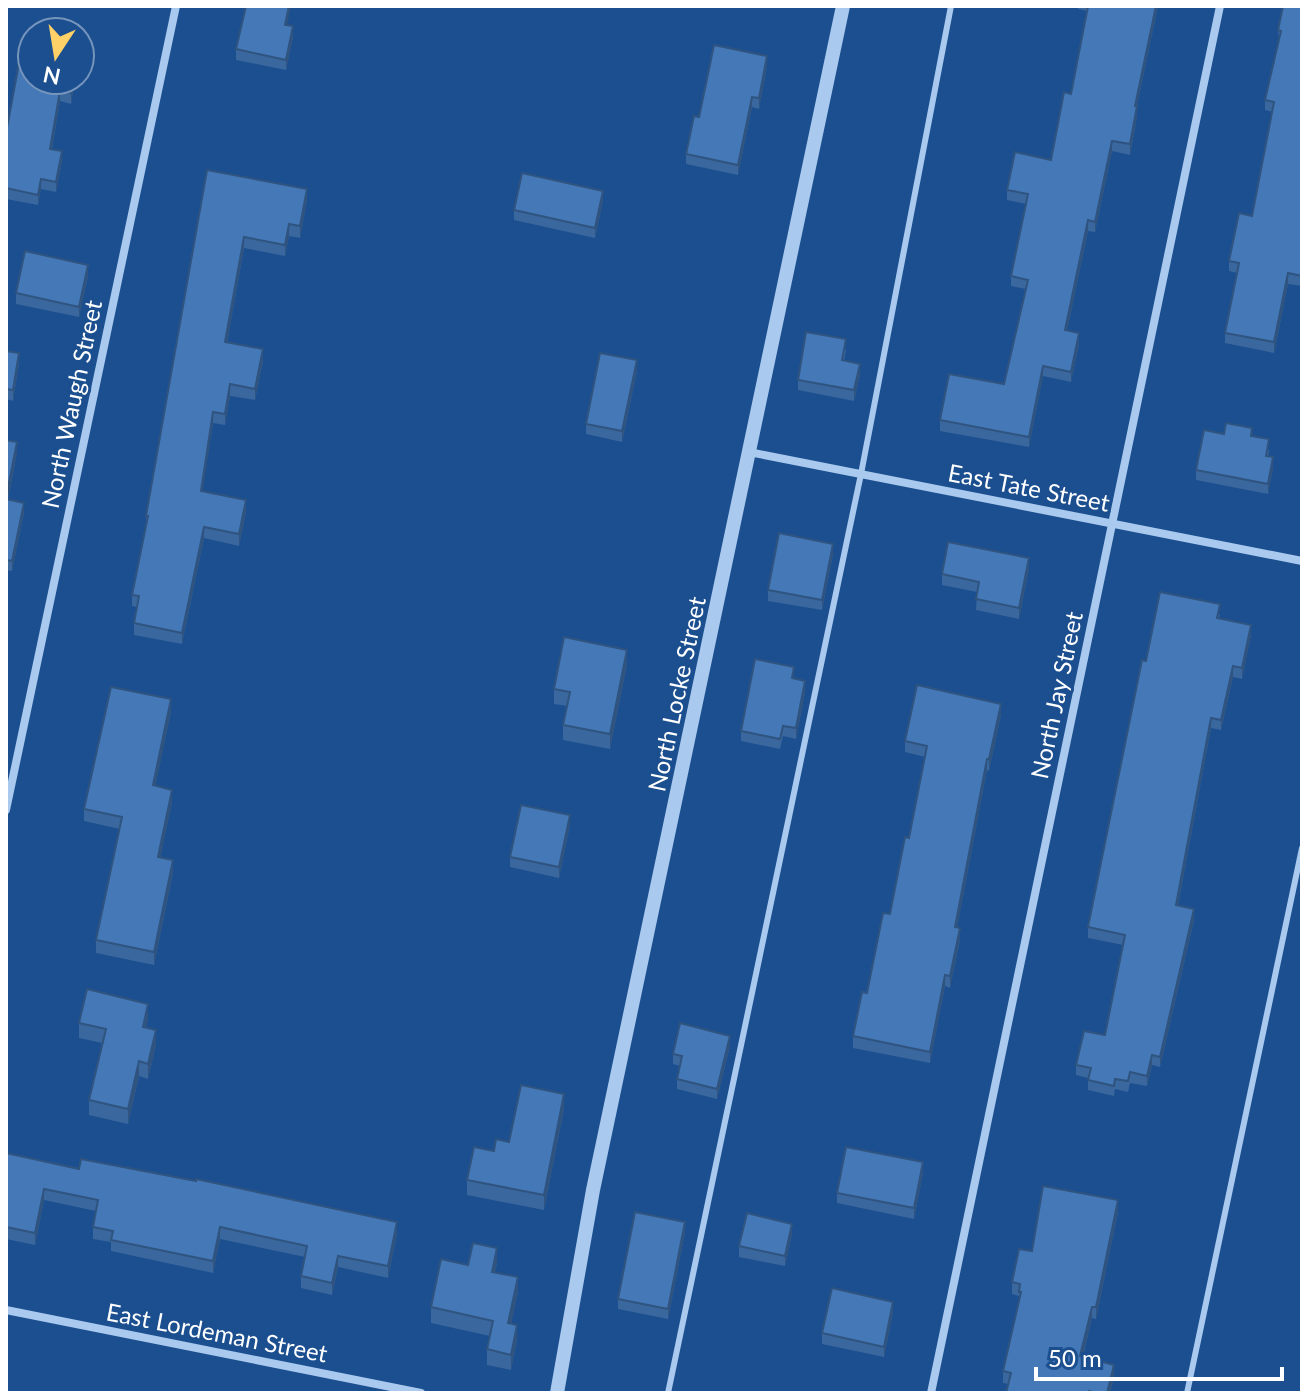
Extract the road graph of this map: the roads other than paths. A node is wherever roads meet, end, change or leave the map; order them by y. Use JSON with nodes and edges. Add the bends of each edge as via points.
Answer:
{"nodes":[{"id":1,"x":176,"y":6,"type":"edge"},
{"id":2,"x":843,"y":6,"type":"edge"},
{"id":3,"x":951,"y":6,"type":"edge"},
{"id":4,"x":1220,"y":6,"type":"edge"},
{"id":5,"x":749,"y":452,"type":"junction"},
{"id":6,"x":861,"y":474,"type":"junction"},
{"id":7,"x":1112,"y":524,"type":"junction"},
{"id":8,"x":1302,"y":561,"type":"edge"},
{"id":9,"x":6,"y":810,"type":"edge"},
{"id":10,"x":1302,"y":848,"type":"edge"},
{"id":11,"x":6,"y":1310,"type":"edge"},
{"id":12,"x":421,"y":1393,"type":"edge"},
{"id":13,"x":557,"y":1393,"type":"edge"},
{"id":14,"x":668,"y":1393,"type":"edge"},
{"id":15,"x":931,"y":1393,"type":"edge"},
{"id":16,"x":1187,"y":1393,"type":"edge"}],
"edges":[{"from":1,"to":9,"type":"street","name":"North Waugh Street"},
{"from":2,"to":5,"type":"street","name":"North Locke Street"},
{"from":3,"to":6,"type":"lane"},
{"from":4,"to":7,"type":"street","name":"North Jay Street"},
{"from":5,"to":6,"type":"street","name":"East Tate Street"},
{"from":5,"to":13,"type":"street","name":"North Locke Street","via":[[593,1190]]},
{"from":6,"to":7,"type":"street","name":"East Tate Street"},
{"from":6,"to":14,"type":"lane"},
{"from":7,"to":8,"type":"street","name":"East Tate Street"},
{"from":7,"to":15,"type":"street","name":"North Jay Street"},
{"from":10,"to":16,"type":"lane"},
{"from":11,"to":12,"type":"street","name":"East Lordeman Street"}]}
